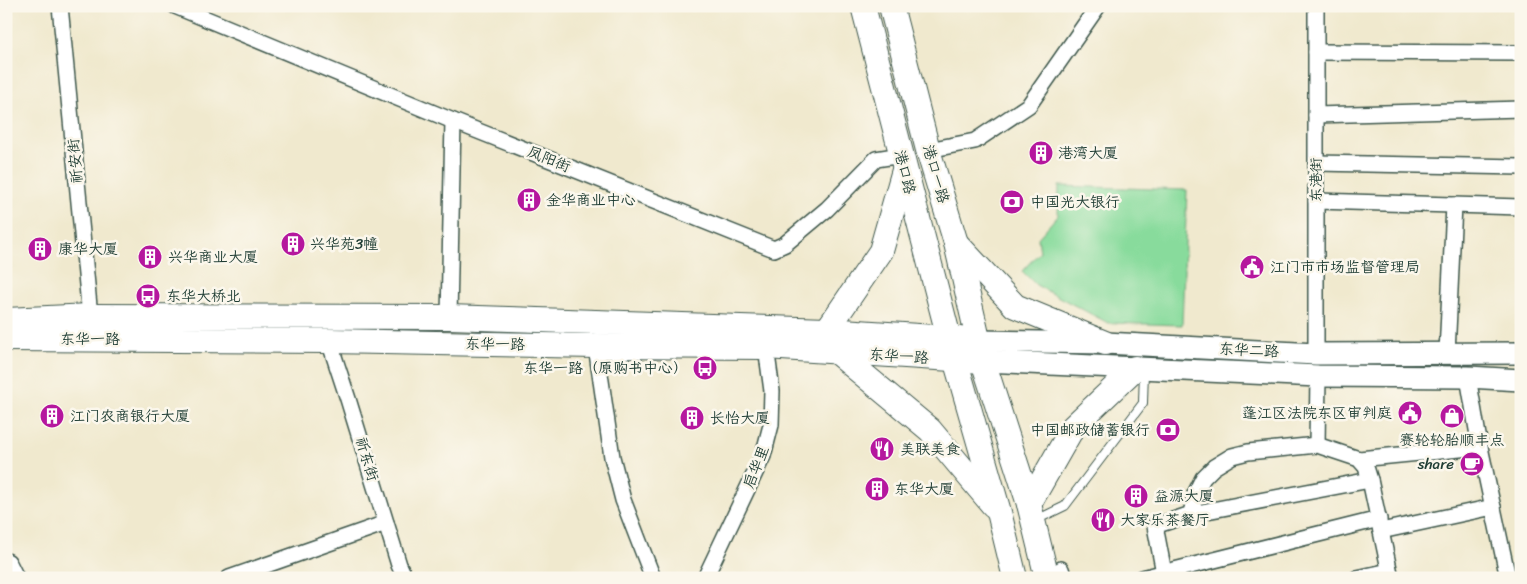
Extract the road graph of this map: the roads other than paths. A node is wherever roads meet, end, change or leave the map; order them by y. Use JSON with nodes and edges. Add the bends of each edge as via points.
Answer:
{"nodes":[{"id":1,"x":60,"y":6,"type":"edge"},
{"id":2,"x":175,"y":6,"type":"edge"},
{"id":3,"x":863,"y":6,"type":"edge"},
{"id":4,"x":892,"y":6,"type":"edge"},
{"id":5,"x":1098,"y":6,"type":"edge"},
{"id":6,"x":1316,"y":6,"type":"edge"},
{"id":7,"x":1316,"y":52,"type":"junction"},
{"id":8,"x":1521,"y":52,"type":"edge"},
{"id":9,"x":909,"y":76,"type":"junction"},
{"id":10,"x":882,"y":81,"type":"junction"},
{"id":11,"x":1521,"y":109,"type":"edge"},
{"id":12,"x":1316,"y":115,"type":"junction"},
{"id":13,"x":453,"y":121,"type":"junction"},
{"id":14,"x":928,"y":150,"type":"junction"},
{"id":15,"x":903,"y":162,"type":"junction"},
{"id":16,"x":1316,"y":164,"type":"junction"},
{"id":17,"x":1521,"y":167,"type":"edge"},
{"id":18,"x":1316,"y":201,"type":"junction"},
{"id":19,"x":1454,"y":205,"type":"junction"},
{"id":20,"x":1521,"y":207,"type":"edge"},
{"id":21,"x":956,"y":243,"type":"junction"},
{"id":22,"x":90,"y":316,"type":"junction"},
{"id":23,"x":449,"y":317,"type":"junction"},
{"id":24,"x":6,"y":320,"type":"edge"},
{"id":25,"x":6,"y":339,"type":"edge"},
{"id":26,"x":328,"y":341,"type":"junction"},
{"id":27,"x":831,"y":341,"type":"junction"},
{"id":28,"x":1105,"y":343,"type":"junction"},
{"id":29,"x":596,"y":346,"type":"junction"},
{"id":30,"x":766,"y":347,"type":"junction"},
{"id":31,"x":952,"y":349,"type":"junction"},
{"id":32,"x":980,"y":351,"type":"junction"},
{"id":33,"x":1521,"y":353,"type":"edge"},
{"id":34,"x":1316,"y":354,"type":"junction"},
{"id":35,"x":1447,"y":354,"type":"junction"},
{"id":36,"x":1140,"y":368,"type":"junction"},
{"id":37,"x":1318,"y":376,"type":"junction"},
{"id":38,"x":1468,"y":377,"type":"junction"},
{"id":39,"x":1521,"y":380,"type":"edge"},
{"id":40,"x":1317,"y":445,"type":"junction"},
{"id":41,"x":1480,"y":448,"type":"junction"},
{"id":42,"x":1359,"y":459,"type":"junction"},
{"id":43,"x":1370,"y":480,"type":"junction"},
{"id":44,"x":1493,"y":507,"type":"junction"},
{"id":45,"x":999,"y":512,"type":"junction"},
{"id":46,"x":1031,"y":512,"type":"junction"},
{"id":47,"x":1191,"y":514,"type":"junction"},
{"id":48,"x":386,"y":523,"type":"junction"},
{"id":49,"x":1380,"y":525,"type":"junction"},
{"id":50,"x":6,"y":564,"type":"edge"},
{"id":51,"x":1390,"y":574,"type":"edge"},
{"id":52,"x":1057,"y":575,"type":"edge"},
{"id":53,"x":1165,"y":575,"type":"edge"},
{"id":54,"x":13,"y":578,"type":"edge"},
{"id":55,"x":229,"y":578,"type":"edge"},
{"id":56,"x":405,"y":578,"type":"edge"},
{"id":57,"x":653,"y":578,"type":"edge"},
{"id":58,"x":705,"y":578,"type":"edge"},
{"id":59,"x":1015,"y":578,"type":"edge"},
{"id":60,"x":1142,"y":578,"type":"edge"},
{"id":61,"x":1356,"y":578,"type":"edge"},
{"id":62,"x":1508,"y":578,"type":"edge"}],
"edges":[{"from":1,"to":22,"type":"street","name":"祈安街"},
{"from":2,"to":13,"type":"street","name":"凤阳街"},
{"from":3,"to":10,"type":"main road","name":"港口路"},
{"from":4,"to":9,"type":"main road","name":"港口一路"},
{"from":5,"to":14,"type":"street","via":[[1029,105],[975,141]]},
{"from":6,"to":7,"type":"street","name":"东港街"},
{"from":7,"to":8,"type":"street"},
{"from":7,"to":12,"type":"street","name":"东港街"},
{"from":9,"to":10,"type":"main road"},
{"from":9,"to":14,"type":"main road","name":"港口一路"},
{"from":10,"to":15,"type":"main road","name":"港口路"},
{"from":11,"to":12,"type":"street"},
{"from":12,"to":16,"type":"street","name":"东港街"},
{"from":13,"to":15,"type":"street","name":"凤阳街","via":[[774,249],[785,244],[827,209],[876,159]]},
{"from":13,"to":23,"type":"street"},
{"from":14,"to":21,"type":"main road","name":"港口一路"},
{"from":15,"to":27,"type":"main road","via":[[881,251]]},
{"from":15,"to":31,"type":"main road","name":"港口路"},
{"from":16,"to":17,"type":"street"},
{"from":16,"to":18,"type":"street","name":"东港街"},
{"from":18,"to":19,"type":"street"},
{"from":18,"to":34,"type":"street","name":"东港街"},
{"from":19,"to":20,"type":"street"},
{"from":19,"to":35,"type":"street"},
{"from":21,"to":28,"type":"main road","via":[[1015,306]]},
{"from":21,"to":32,"type":"main road","name":"港口一路"},
{"from":22,"to":23,"type":"main road","name":"东华一路"},
{"from":22,"to":24,"type":"main road","name":"东华一路"},
{"from":23,"to":27,"type":"main road","name":"东华一路"},
{"from":25,"to":26,"type":"main road","name":"东华一路"},
{"from":26,"to":29,"type":"main road","name":"东华一路"},
{"from":26,"to":48,"type":"street","name":"祈东街"},
{"from":27,"to":30,"type":"main road","name":"东华一路"},
{"from":27,"to":31,"type":"main road","name":"东华一路"},
{"from":27,"to":45,"type":"main road","via":[[930,430]]},
{"from":28,"to":32,"type":"main road","name":"东华二路"},
{"from":28,"to":34,"type":"main road","name":"东华二路"},
{"from":29,"to":30,"type":"main road","name":"东华一路"},
{"from":29,"to":57,"type":"street","via":[[612,457],[623,500]]},
{"from":30,"to":58,"type":"street","name":"启华里","via":[[772,391],[771,425],[763,456]]},
{"from":31,"to":32,"type":"main road","name":"东华一路"},
{"from":31,"to":45,"type":"main road","name":"港口路"},
{"from":32,"to":36,"type":"main road","name":"东华二路"},
{"from":32,"to":46,"type":"main road"},
{"from":33,"to":35,"type":"main road","name":"东华二路"},
{"from":34,"to":35,"type":"main road","name":"东华二路"},
{"from":36,"to":37,"type":"main road","name":"东华二路"},
{"from":36,"to":46,"type":"main road","via":[[1073,427]]},
{"from":36,"to":46,"type":"lane","via":[[1143,403],[1064,506]]},
{"from":37,"to":38,"type":"main road","name":"东华二路"},
{"from":37,"to":40,"type":"street"},
{"from":38,"to":39,"type":"main road","name":"东华二路"},
{"from":38,"to":41,"type":"street"},
{"from":40,"to":42,"type":"street"},
{"from":40,"to":47,"type":"street","via":[[1232,456],[1203,478],[1194,494]]},
{"from":41,"to":42,"type":"street"},
{"from":41,"to":44,"type":"street"},
{"from":42,"to":43,"type":"street"},
{"from":43,"to":47,"type":"street"},
{"from":43,"to":49,"type":"street"},
{"from":44,"to":49,"type":"street"},
{"from":44,"to":62,"type":"street"},
{"from":45,"to":59,"type":"main road","name":"港口路"},
{"from":46,"to":52,"type":"main road","via":[[1039,545]]},
{"from":47,"to":53,"type":"street","via":[[1155,526]]},
{"from":48,"to":55,"type":"street"},
{"from":48,"to":56,"type":"street","name":"祈东街"},
{"from":49,"to":51,"type":"street"},
{"from":49,"to":53,"type":"street"},
{"from":50,"to":54,"type":"main road"},
{"from":51,"to":61,"type":"street"},
{"from":53,"to":60,"type":"street"}]}
